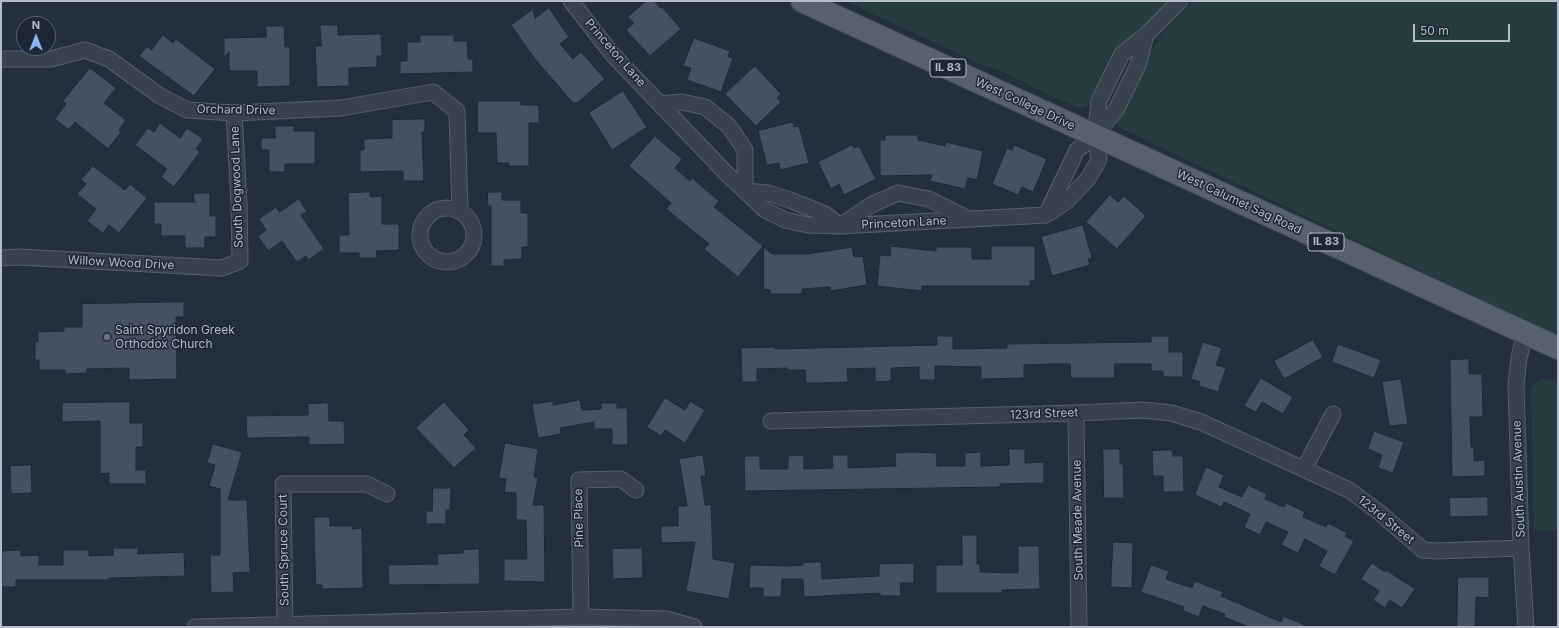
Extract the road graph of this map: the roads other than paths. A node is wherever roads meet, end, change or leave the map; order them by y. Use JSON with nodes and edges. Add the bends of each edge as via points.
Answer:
{"nodes":[{"id":1,"x":571,"y":1,"type":"edge"},
{"id":2,"x":802,"y":1,"type":"edge"},
{"id":3,"x":1180,"y":1,"type":"edge"},
{"id":4,"x":1,"y":60,"type":"edge"},
{"id":5,"x":662,"y":104,"type":"junction"},
{"id":6,"x":234,"y":113,"type":"junction"},
{"id":7,"x":1095,"y":136,"type":"junction"},
{"id":8,"x":745,"y":191,"type":"junction"},
{"id":9,"x":460,"y":212,"type":"dead end"},
{"id":10,"x":1046,"y":215,"type":"junction"},
{"id":11,"x":968,"y":219,"type":"junction"},
{"id":12,"x":840,"y":226,"type":"junction"},
{"id":13,"x":1,"y":258,"type":"edge"},
{"id":14,"x":240,"y":261,"type":"joint"},
{"id":15,"x":1525,"y":332,"type":"junction"},
{"id":16,"x":1558,"y":348,"type":"edge"},
{"id":17,"x":1076,"y":413,"type":"junction"},
{"id":18,"x":1333,"y":414,"type":"dead end"},
{"id":19,"x":771,"y":421,"type":"dead end"},
{"id":20,"x":1304,"y":469,"type":"junction"},
{"id":21,"x":636,"y":490,"type":"dead end"},
{"id":22,"x":387,"y":494,"type":"dead end"},
{"id":23,"x":1521,"y":548,"type":"junction"},
{"id":24,"x":581,"y":617,"type":"junction"},
{"id":25,"x":637,"y":622,"type":"edge"},
{"id":26,"x":285,"y":625,"type":"junction"},
{"id":27,"x":195,"y":627,"type":"edge"},
{"id":28,"x":694,"y":627,"type":"edge"},
{"id":29,"x":1079,"y":627,"type":"edge"},
{"id":30,"x":1526,"y":627,"type":"edge"}],
"edges":[{"from":1,"to":5,"type":"street","name":"Princeton Lane","via":[[613,55]]},
{"from":2,"to":7,"type":"main road","name":"West College Drive","number":"IL 83"},
{"from":3,"to":7,"type":"street","via":[[1146,35],[1138,65],[1116,110]]},
{"from":4,"to":6,"type":"street","name":"Orchard Drive","via":[[51,59],[85,50],[109,59],[160,96],[186,110]]},
{"from":5,"to":8,"type":"street","name":"Princeton Lane"},
{"from":5,"to":8,"type":"street","via":[[682,102],[705,107],[729,126],[745,150]]},
{"from":6,"to":9,"type":"street","name":"Orchard Drive","via":[[341,108],[433,92],[456,111]]},
{"from":6,"to":14,"type":"street","name":"South Dogwood Lane"},
{"from":7,"to":10,"type":"street","via":[[1077,150]]},
{"from":7,"to":10,"type":"street","via":[[1099,160],[1087,180],[1067,201]]},
{"from":7,"to":15,"type":"main road","name":"West Calumet Sag Road","number":"IL 83"},
{"from":8,"to":12,"type":"street","via":[[768,193],[790,200],[825,214]]},
{"from":8,"to":12,"type":"street","name":"Princeton Lane","via":[[765,210],[785,220],[808,225]]},
{"from":10,"to":11,"type":"street","name":"Princeton Lane"},
{"from":11,"to":12,"type":"street","name":"Princeton Lane"},
{"from":11,"to":12,"type":"street","name":"Princeton Lane","via":[[929,199],[898,193],[871,205]]},
{"from":13,"to":14,"type":"street","name":"Willow Wood Drive","via":[[222,268]]},
{"from":15,"to":16,"type":"main road","name":"West Calumet Sag Road","number":"IL 83"},
{"from":15,"to":23,"type":"street","name":"South Austin Avenue","via":[[1516,385]]},
{"from":17,"to":19,"type":"street","name":"123rd Street"},
{"from":17,"to":20,"type":"street","name":"123rd Street","via":[[1143,410],[1171,413],[1202,422]]},
{"from":17,"to":29,"type":"street","name":"South Meade Avenue"},
{"from":18,"to":20,"type":"street"},
{"from":20,"to":23,"type":"street","name":"123rd Street","via":[[1349,490],[1423,550]]},
{"from":21,"to":24,"type":"street","name":"Pine Place","via":[[621,479],[579,480]]},
{"from":22,"to":26,"type":"street","name":"South Spruce Court","via":[[367,484],[283,484]]},
{"from":23,"to":30,"type":"street","name":"South Austin Avenue"},
{"from":24,"to":25,"type":"street"},
{"from":24,"to":26,"type":"street"},
{"from":25,"to":28,"type":"street","via":[[667,619]]},
{"from":26,"to":27,"type":"street"}]}
